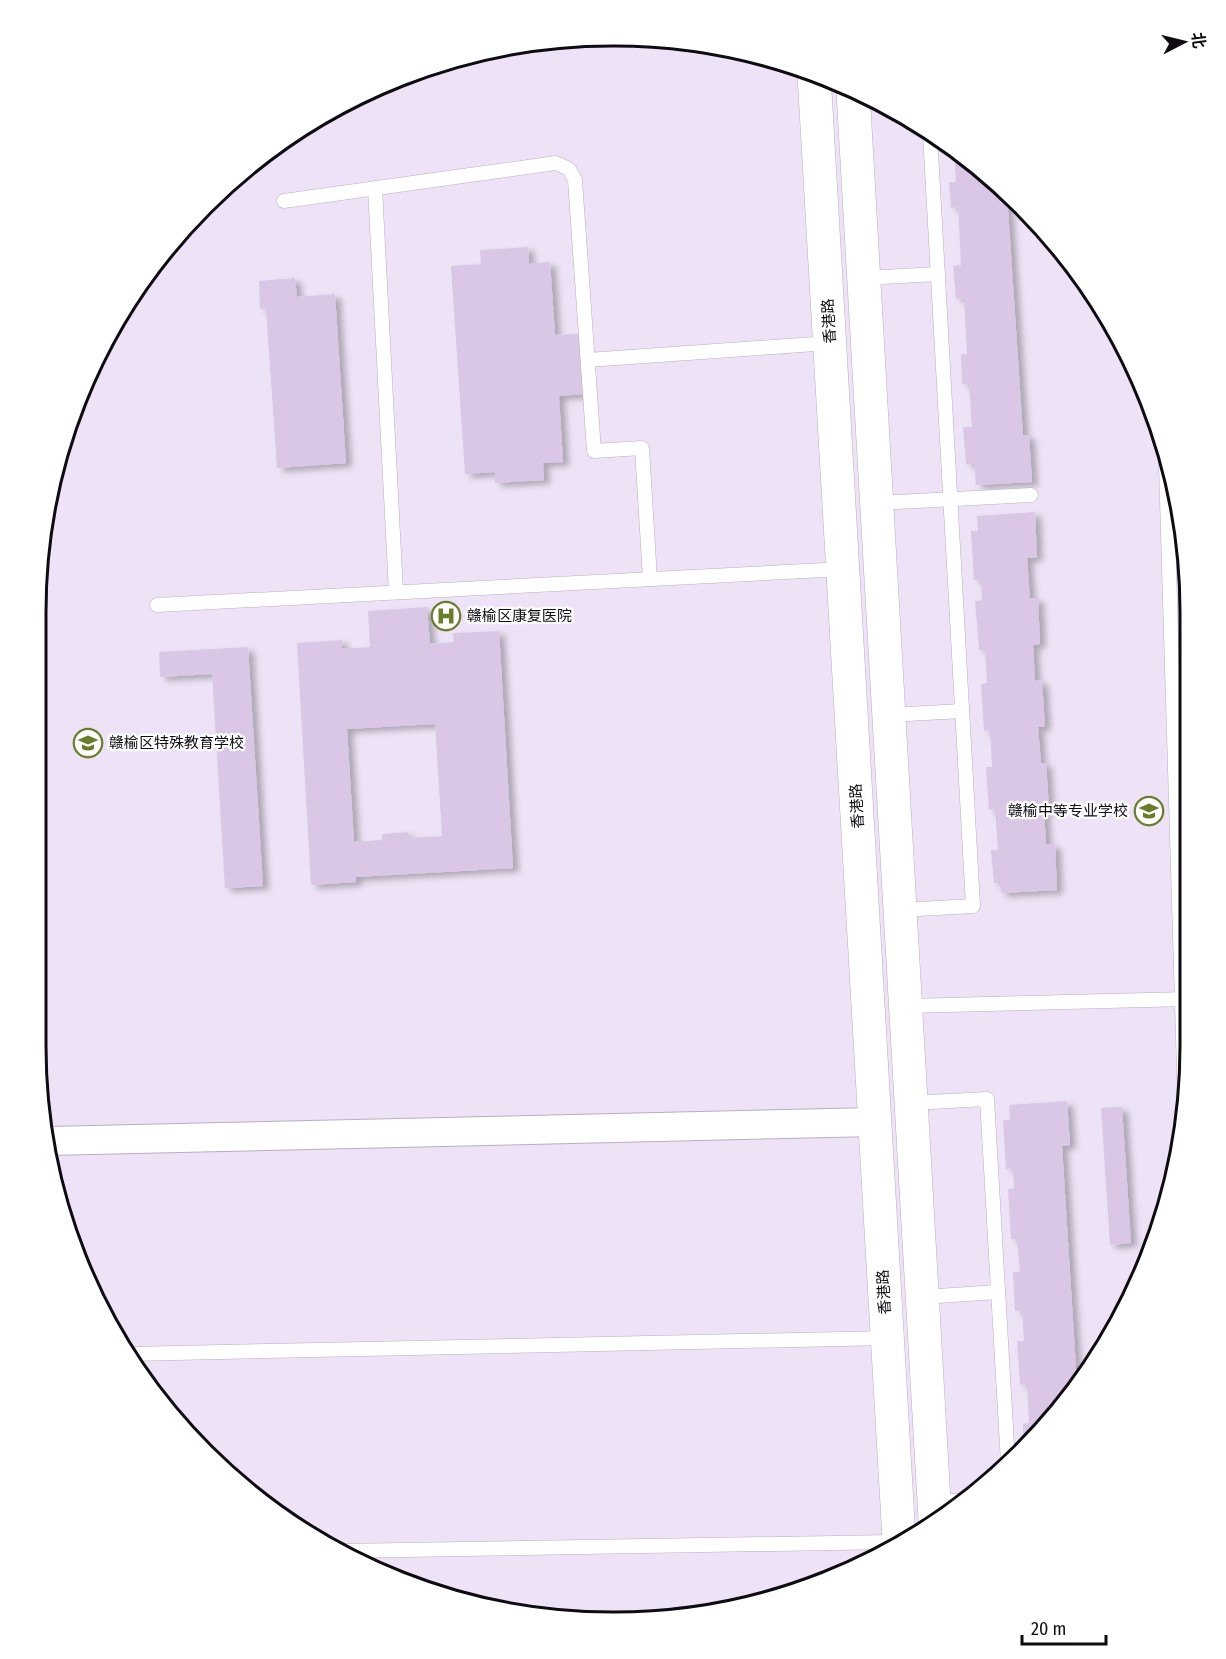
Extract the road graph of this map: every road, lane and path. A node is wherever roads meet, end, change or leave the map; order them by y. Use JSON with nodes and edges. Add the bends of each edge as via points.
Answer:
{"nodes":[{"id":1,"x":815,"y":84,"type":"edge"},
{"id":2,"x":854,"y":100,"type":"edge"},
{"id":3,"x":931,"y":144,"type":"edge"},
{"id":4,"x":375,"y":188,"type":"junction"},
{"id":5,"x":284,"y":201,"type":"dead end"},
{"id":6,"x":938,"y":274,"type":"junction"},
{"id":7,"x":864,"y":278,"type":"junction"},
{"id":8,"x":830,"y":344,"type":"junction"},
{"id":9,"x":588,"y":360,"type":"junction"},
{"id":10,"x":1030,"y":495,"type":"dead end"},
{"id":11,"x":951,"y":500,"type":"junction"},
{"id":12,"x":877,"y":503,"type":"junction"},
{"id":13,"x":1172,"y":523,"type":"edge"},
{"id":14,"x":843,"y":568,"type":"junction"},
{"id":15,"x":650,"y":579,"type":"junction"},
{"id":16,"x":396,"y":592,"type":"junction"},
{"id":17,"x":157,"y":605,"type":"dead end"},
{"id":18,"x":963,"y":711,"type":"junction"},
{"id":19,"x":889,"y":715,"type":"junction"},
{"id":20,"x":1180,"y":810,"type":"edge"},
{"id":21,"x":900,"y":910,"type":"junction"},
{"id":22,"x":1180,"y":999,"type":"edge"},
{"id":23,"x":906,"y":1006,"type":"junction"},
{"id":24,"x":911,"y":1103,"type":"junction"},
{"id":25,"x":874,"y":1122,"type":"junction"},
{"id":26,"x":54,"y":1141,"type":"edge"},
{"id":27,"x":998,"y":1292,"type":"junction"},
{"id":28,"x":922,"y":1296,"type":"junction"},
{"id":29,"x":887,"y":1338,"type":"junction"},
{"id":30,"x":138,"y":1354,"type":"edge"},
{"id":31,"x":1007,"y":1453,"type":"edge"},
{"id":32,"x":934,"y":1511,"type":"edge"},
{"id":33,"x":899,"y":1535,"type":"edge"},
{"id":34,"x":886,"y":1542,"type":"edge"},
{"id":35,"x":356,"y":1551,"type":"edge"}],
"edges":[{"from":1,"to":8,"type":"main road","name":"香港路"},
{"from":2,"to":7,"type":"main road"},
{"from":3,"to":6,"type":"lane"},
{"from":4,"to":5,"type":"lane"},
{"from":4,"to":9,"type":"lane","via":[[556,162],[569,169],[575,180]]},
{"from":4,"to":16,"type":"lane"},
{"from":6,"to":7,"type":"lane"},
{"from":6,"to":11,"type":"lane"},
{"from":7,"to":12,"type":"main road"},
{"from":8,"to":9,"type":"lane"},
{"from":8,"to":14,"type":"main road","name":"香港路"},
{"from":9,"to":15,"type":"lane","via":[[594,451],[642,448]]},
{"from":10,"to":11,"type":"lane"},
{"from":11,"to":12,"type":"lane"},
{"from":11,"to":18,"type":"lane"},
{"from":12,"to":19,"type":"main road"},
{"from":13,"to":20,"type":"lane"},
{"from":14,"to":15,"type":"lane"},
{"from":14,"to":25,"type":"main road","name":"香港路"},
{"from":15,"to":16,"type":"lane"},
{"from":16,"to":17,"type":"lane"},
{"from":18,"to":19,"type":"lane"},
{"from":18,"to":21,"type":"lane","via":[[973,906]]},
{"from":19,"to":21,"type":"main road"},
{"from":21,"to":23,"type":"main road"},
{"from":22,"to":23,"type":"lane"},
{"from":23,"to":24,"type":"main road"},
{"from":24,"to":27,"type":"lane","via":[[987,1099]]},
{"from":24,"to":28,"type":"main road"},
{"from":25,"to":26,"type":"street"},
{"from":25,"to":29,"type":"main road","name":"香港路"},
{"from":27,"to":28,"type":"lane"},
{"from":27,"to":31,"type":"lane"},
{"from":28,"to":32,"type":"main road"},
{"from":29,"to":30,"type":"lane"},
{"from":29,"to":33,"type":"main road","name":"香港路"},
{"from":34,"to":35,"type":"lane"}]}
